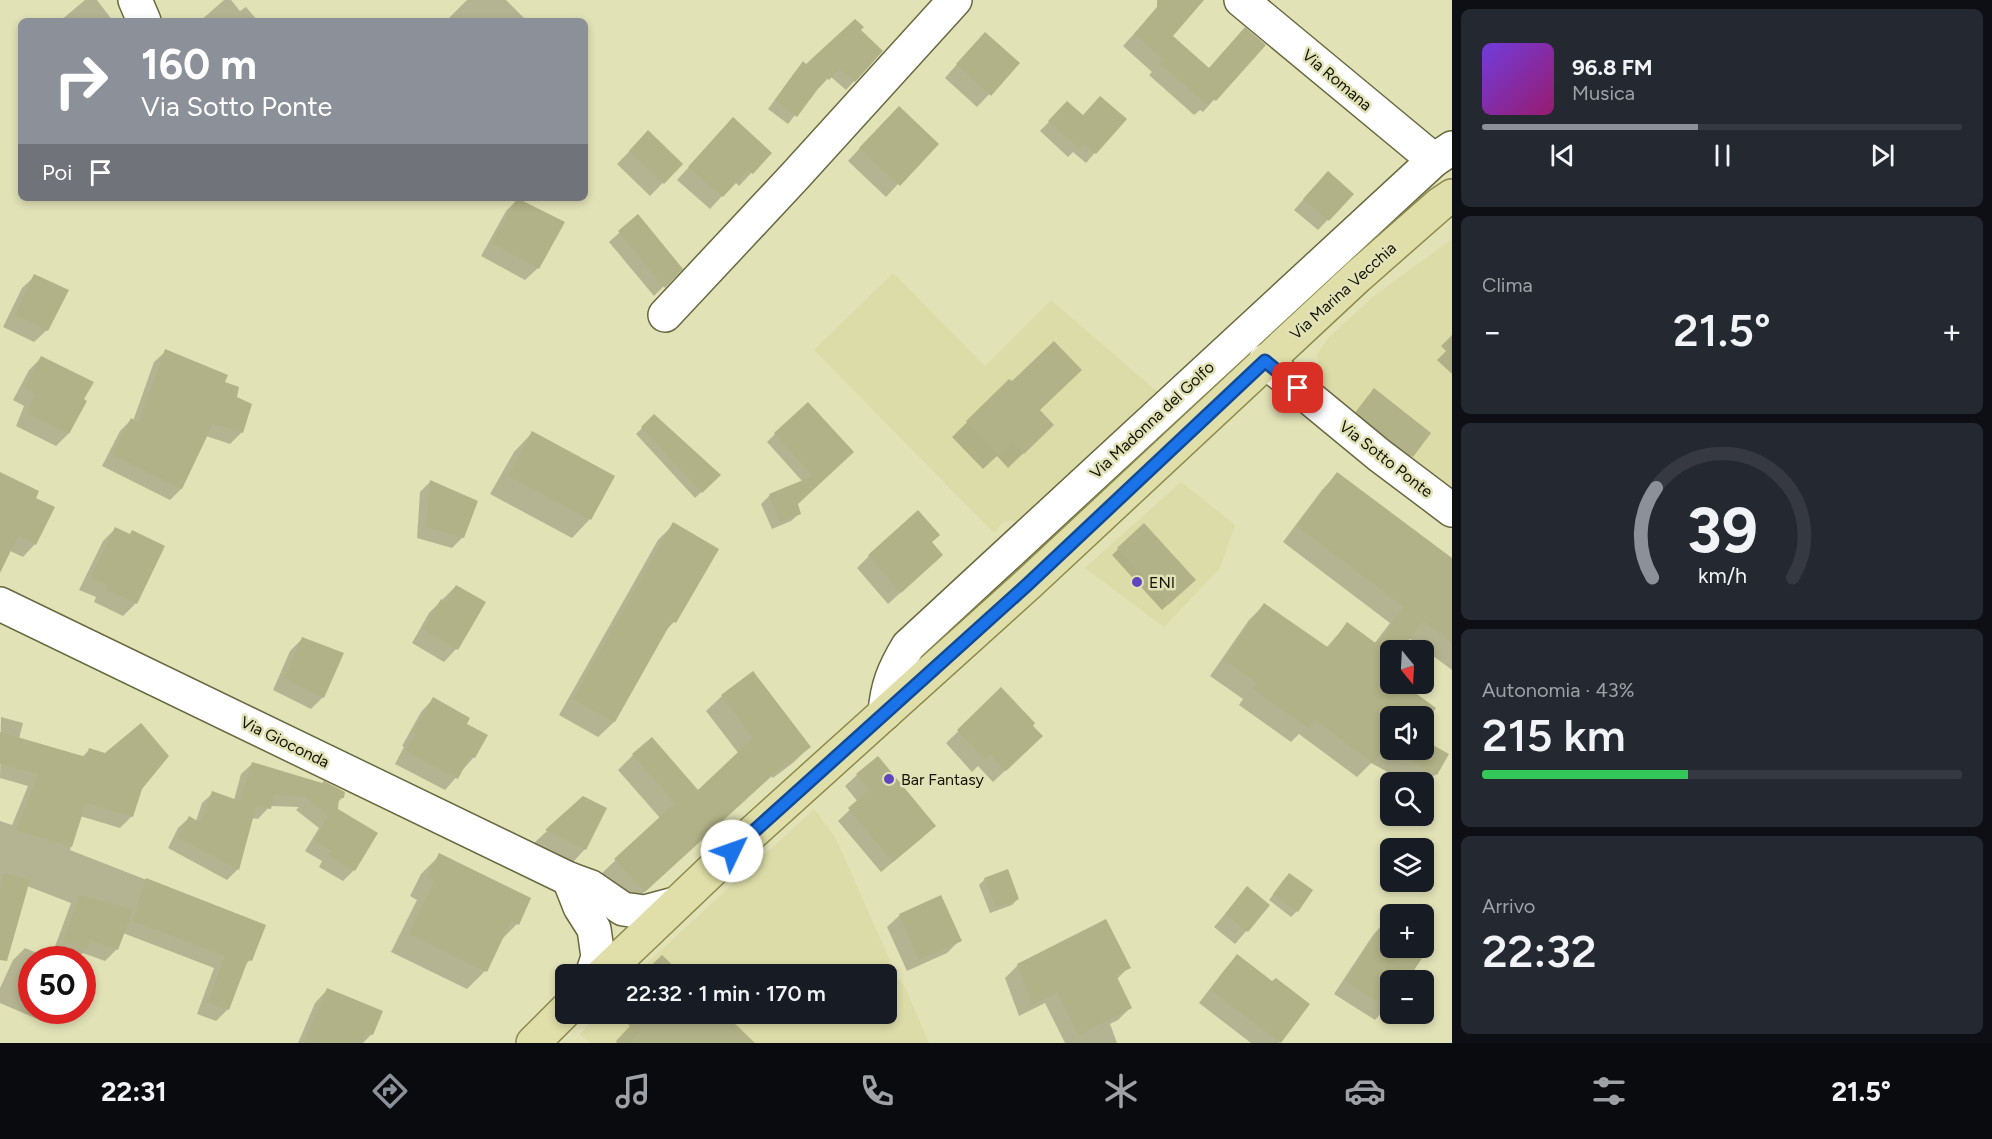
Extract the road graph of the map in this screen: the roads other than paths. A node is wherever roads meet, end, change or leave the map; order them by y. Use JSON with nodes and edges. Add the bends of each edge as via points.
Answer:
{"nodes":[{"id":1,"x":135,"y":0,"type":"edge"},
{"id":2,"x":955,"y":0,"type":"edge"},
{"id":3,"x":1241,"y":0,"type":"edge"},
{"id":4,"x":143,"y":18,"type":"edge"},
{"id":5,"x":1443,"y":154,"type":"edge"},
{"id":6,"x":1452,"y":196,"type":"edge"},
{"id":7,"x":665,"y":315,"type":"dead end"},
{"id":8,"x":1265,"y":361,"type":"junction"},
{"id":9,"x":1452,"y":510,"type":"edge"},
{"id":10,"x":0,"y":604,"type":"edge"},
{"id":11,"x":885,"y":713,"type":"junction"},
{"id":12,"x":569,"y":879,"type":"junction"},
{"id":13,"x":675,"y":904,"type":"junction"},
{"id":14,"x":596,"y":964,"type":"edge"},
{"id":15,"x":613,"y":964,"type":"edge"},
{"id":16,"x":555,"y":1021,"type":"edge"},
{"id":17,"x":532,"y":1043,"type":"edge"}],
"edges":[{"from":1,"to":4,"type":"street"},
{"from":2,"to":7,"type":"street"},
{"from":3,"to":5,"type":"street","name":"Via Romana"},
{"from":5,"to":11,"type":"street","name":"Via Madonna del Golfo","via":[[908,646],[887,691]]},
{"from":6,"to":8,"type":"main road","name":"Via Marina Vecchia"},
{"from":8,"to":9,"type":"street","name":"Via Sotto Ponte"},
{"from":8,"to":11,"type":"main road","name":"Via Marina Vecchia"},
{"from":10,"to":12,"type":"street","name":"Via Gioconda"},
{"from":11,"to":13,"type":"main road","name":"Via Marina Vecchia"},
{"from":12,"to":13,"type":"street","name":"Via Gioconda","via":[[591,887],[623,909],[645,912]]},
{"from":12,"to":14,"type":"street","via":[[594,929]]},
{"from":13,"to":15,"type":"main road","name":"Via Marina Vecchia"},
{"from":16,"to":17,"type":"main road"}]}
